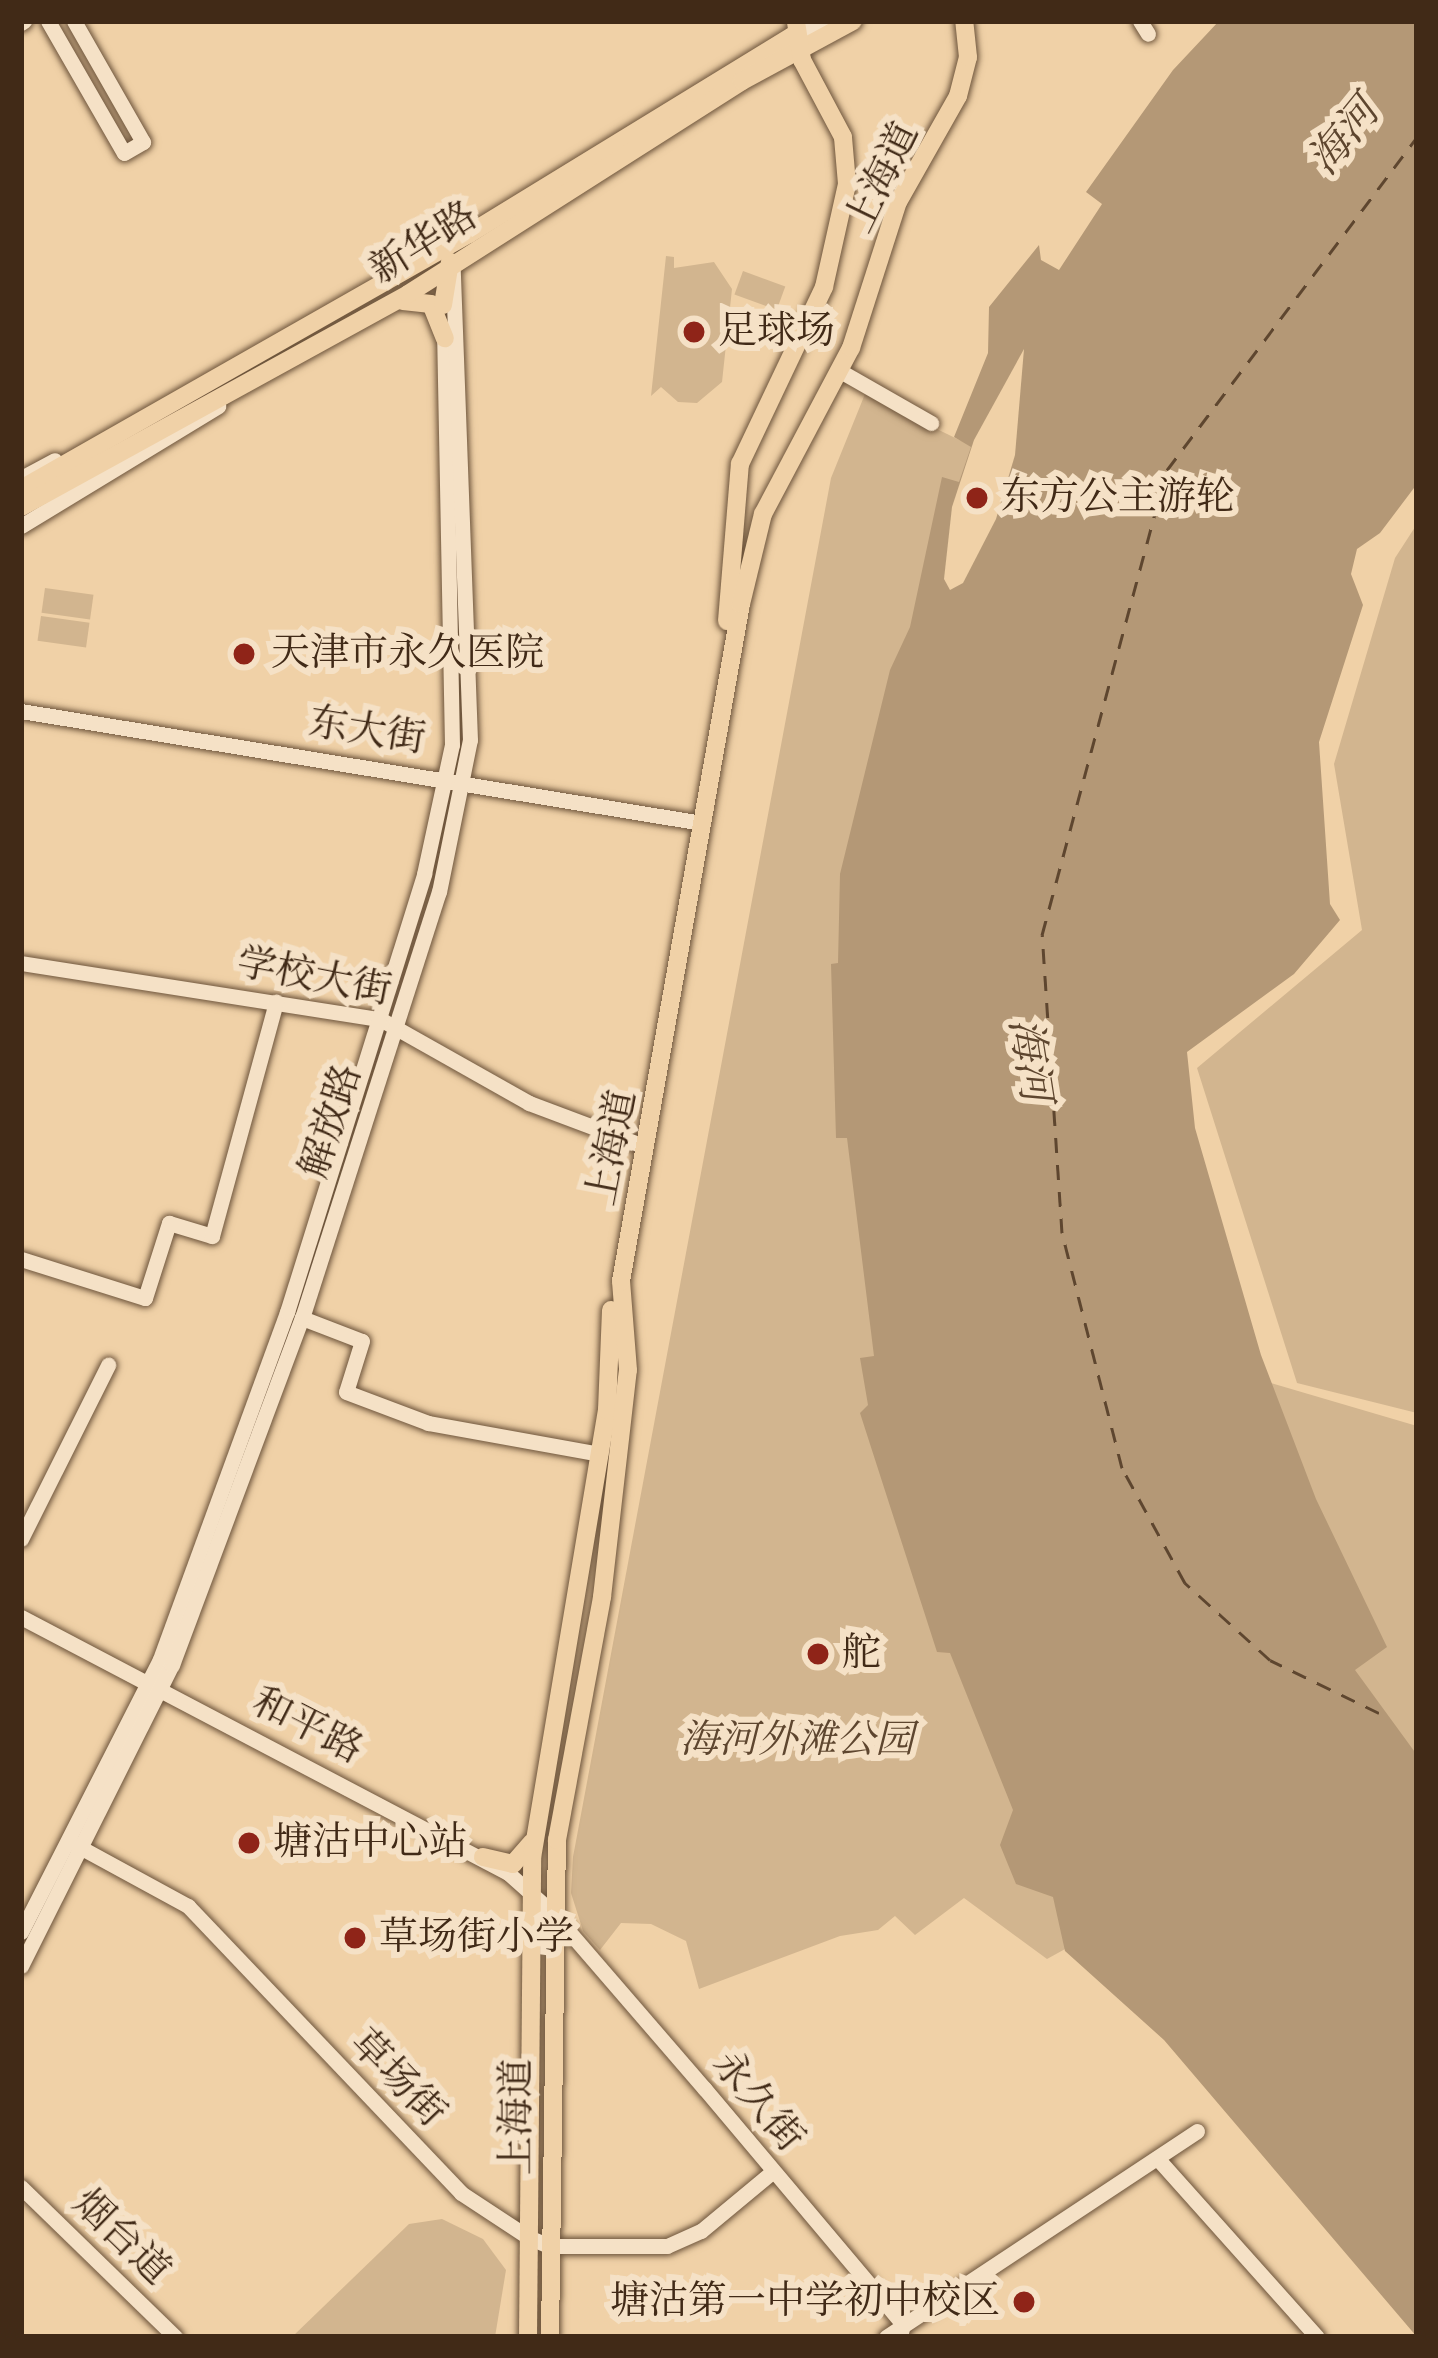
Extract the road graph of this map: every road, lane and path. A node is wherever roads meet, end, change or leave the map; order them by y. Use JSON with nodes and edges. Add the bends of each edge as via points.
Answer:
{"nodes":[{"id":1,"x":48,"y":21,"type":"edge"},
{"id":2,"x":74,"y":21,"type":"edge"},
{"id":3,"x":822,"y":21,"type":"edge"},
{"id":4,"x":854,"y":21,"type":"edge"},
{"id":5,"x":964,"y":21,"type":"edge"},
{"id":6,"x":796,"y":31,"type":"edge"},
{"id":7,"x":772,"y":54,"type":"junction"},
{"id":8,"x":809,"y":75,"type":"junction"},
{"id":9,"x":475,"y":241,"type":"junction"},
{"id":10,"x":443,"y":265,"type":"junction"},
{"id":11,"x":387,"y":306,"type":"junction"},
{"id":12,"x":450,"y":306,"type":"junction"},
{"id":13,"x":445,"y":338,"type":"junction"},
{"id":14,"x":840,"y":371,"type":"junction"},
{"id":15,"x":224,"y":375,"type":"junction"},
{"id":16,"x":233,"y":394,"type":"junction"},
{"id":17,"x":174,"y":414,"type":"junction"},
{"id":18,"x":932,"y":423,"type":"dead end"},
{"id":19,"x":21,"y":478,"type":"edge"},
{"id":20,"x":21,"y":489,"type":"edge"},
{"id":21,"x":21,"y":507,"type":"edge"},
{"id":22,"x":21,"y":526,"type":"edge"},
{"id":23,"x":21,"y":710,"type":"edge"},
{"id":24,"x":446,"y":778,"type":"junction"},
{"id":25,"x":464,"y":781,"type":"junction"},
{"id":26,"x":702,"y":823,"type":"junction"},
{"id":27,"x":21,"y":963,"type":"edge"},
{"id":28,"x":276,"y":1002,"type":"junction"},
{"id":29,"x":380,"y":1019,"type":"junction"},
{"id":30,"x":398,"y":1027,"type":"junction"},
{"id":31,"x":641,"y":1145,"type":"junction"},
{"id":32,"x":21,"y":1259,"type":"edge"},
{"id":33,"x":302,"y":1318,"type":"junction"},
{"id":34,"x":108,"y":1365,"type":"dead end"},
{"id":35,"x":600,"y":1454,"type":"junction"},
{"id":36,"x":21,"y":1539,"type":"edge"},
{"id":37,"x":21,"y":1617,"type":"edge"},
{"id":38,"x":155,"y":1692,"type":"junction"},
{"id":39,"x":535,"y":1832,"type":"junction"},
{"id":40,"x":74,"y":1844,"type":"junction"},
{"id":41,"x":483,"y":1857,"type":"junction"},
{"id":42,"x":530,"y":1893,"type":"junction"},
{"id":43,"x":552,"y":1912,"type":"junction"},
{"id":44,"x":21,"y":1932,"type":"edge"},
{"id":45,"x":21,"y":1966,"type":"edge"},
{"id":46,"x":1197,"y":2131,"type":"dead end"},
{"id":47,"x":1157,"y":2158,"type":"junction"},
{"id":48,"x":772,"y":2172,"type":"junction"},
{"id":49,"x":21,"y":2187,"type":"edge"},
{"id":50,"x":528,"y":2237,"type":"junction"},
{"id":51,"x":549,"y":2246,"type":"junction"},
{"id":52,"x":902,"y":2331,"type":"edge"},
{"id":53,"x":175,"y":2337,"type":"edge"},
{"id":54,"x":527,"y":2337,"type":"edge"},
{"id":55,"x":550,"y":2337,"type":"edge"},
{"id":56,"x":886,"y":2337,"type":"edge"},
{"id":57,"x":1317,"y":2337,"type":"edge"}],
"edges":[{"from":1,"to":2,"type":"street","via":[[124,153],[143,142]]},
{"from":3,"to":6,"type":"street","name":"新华路"},
{"from":4,"to":6,"type":"main road","name":"新华路"},
{"from":5,"to":14,"type":"main road","name":"上海道","via":[[963,83],[898,202]]},
{"from":6,"to":7,"type":"main road"},
{"from":6,"to":7,"type":"main road","name":"新华路"},
{"from":6,"to":8,"type":"main road","name":"上海道"},
{"from":7,"to":8,"type":"main road"},
{"from":7,"to":9,"type":"main road","name":"新华路"},
{"from":8,"to":26,"type":"main road","name":"上海道","via":[[843,136],[847,184],[824,286],[740,464]]},
{"from":9,"to":10,"type":"main road","name":"新华路"},
{"from":9,"to":12,"type":"street"},
{"from":10,"to":11,"type":"main road","name":"新华路"},
{"from":10,"to":12,"type":"main road"},
{"from":10,"to":15,"type":"main road","name":"新华路","via":[[398,273]]},
{"from":11,"to":13,"type":"main road","via":[[428,302]]},
{"from":11,"to":16,"type":"main road","name":"新华路"},
{"from":12,"to":13,"type":"street","name":"解放路"},
{"from":12,"to":25,"type":"street","name":"解放路","via":[[470,740]]},
{"from":13,"to":24,"type":"street","name":"解放路"},
{"from":14,"to":18,"type":"street"},
{"from":14,"to":43,"type":"main road","name":"上海道","via":[[763,514],[747,570],[621,1281],[628,1370]]},
{"from":15,"to":17,"type":"main road","name":"新华路"},
{"from":15,"to":19,"type":"street"},
{"from":16,"to":17,"type":"main road","name":"新华路"},
{"from":16,"to":22,"type":"street"},
{"from":17,"to":20,"type":"main road","name":"新华路"},
{"from":17,"to":21,"type":"main road","name":"新华路"},
{"from":23,"to":24,"type":"street","name":"东大街"},
{"from":24,"to":25,"type":"street","name":"东大街"},
{"from":24,"to":29,"type":"street","name":"解放路"},
{"from":25,"to":26,"type":"street","name":"东大街"},
{"from":25,"to":30,"type":"street","name":"解放路"},
{"from":26,"to":31,"type":"main road","name":"上海道"},
{"from":27,"to":28,"type":"street","name":"学校大街"},
{"from":28,"to":29,"type":"street","name":"学校大街"},
{"from":28,"to":32,"type":"street","via":[[212,1236],[169,1223],[146,1298]]},
{"from":29,"to":30,"type":"street","name":"学校大街"},
{"from":29,"to":38,"type":"street","name":"解放路"},
{"from":30,"to":31,"type":"street","name":"学校大街","via":[[529,1103]]},
{"from":30,"to":33,"type":"street","name":"解放路"},
{"from":31,"to":35,"type":"main road","name":"上海道","via":[[613,1284]]},
{"from":33,"to":35,"type":"street","via":[[362,1341],[346,1393],[428,1423]]},
{"from":33,"to":38,"type":"street","name":"解放路"},
{"from":34,"to":36,"type":"street"},
{"from":35,"to":39,"type":"main road","name":"上海道"},
{"from":37,"to":38,"type":"street"},
{"from":38,"to":40,"type":"street","name":"解放路"},
{"from":38,"to":40,"type":"street","name":"解放路","via":[[129,1723]]},
{"from":38,"to":41,"type":"street","name":"和平路"},
{"from":39,"to":41,"type":"main road","via":[[517,1862]]},
{"from":39,"to":42,"type":"main road","name":"上海道"},
{"from":40,"to":44,"type":"street","name":"解放路"},
{"from":40,"to":45,"type":"street","name":"解放路"},
{"from":40,"to":50,"type":"street","name":"草场街","via":[[188,1906],[461,2193]]},
{"from":41,"to":42,"type":"street","name":"和平路"},
{"from":42,"to":43,"type":"street","name":"和平路"},
{"from":42,"to":50,"type":"main road","name":"上海道"},
{"from":43,"to":48,"type":"street","name":"永久街"},
{"from":43,"to":51,"type":"main road","name":"上海道"},
{"from":46,"to":47,"type":"street"},
{"from":47,"to":52,"type":"street"},
{"from":47,"to":57,"type":"street"},
{"from":48,"to":51,"type":"street","name":"草场街","via":[[701,2230],[667,2246]]},
{"from":48,"to":52,"type":"street","name":"永久街"},
{"from":49,"to":53,"type":"street","name":"烟台道"},
{"from":50,"to":51,"type":"street","name":"草场街"},
{"from":50,"to":54,"type":"main road","name":"上海道"},
{"from":51,"to":55,"type":"main road","name":"上海道"},
{"from":52,"to":56,"type":"street"}]}
